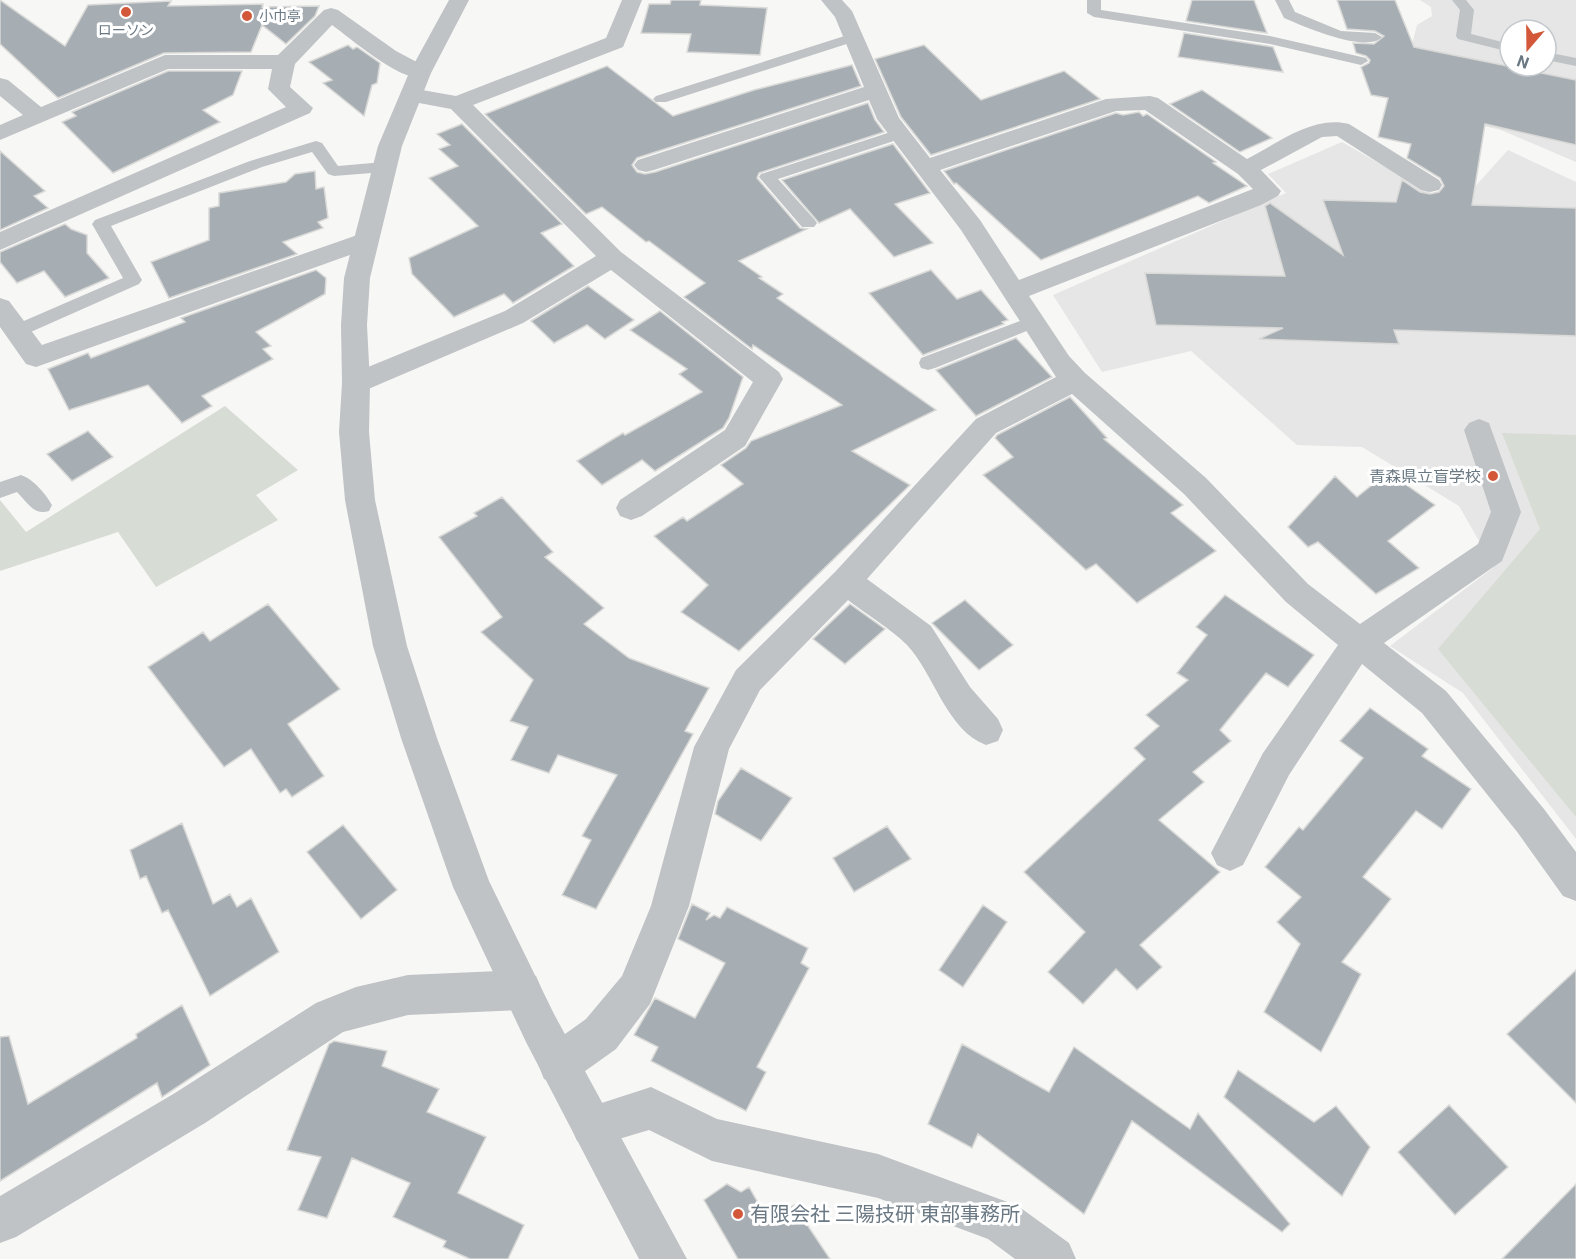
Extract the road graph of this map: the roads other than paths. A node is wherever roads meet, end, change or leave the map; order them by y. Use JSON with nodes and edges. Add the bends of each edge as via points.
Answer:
{"nodes":[{"id":1,"x":459,"y":0,"type":"edge"},
{"id":2,"x":632,"y":0,"type":"edge"},
{"id":3,"x":831,"y":0,"type":"edge"},
{"id":4,"x":1094,"y":0,"type":"edge"},
{"id":5,"x":1282,"y":0,"type":"edge"},
{"id":6,"x":1459,"y":0,"type":"edge"},
{"id":7,"x":854,"y":36,"type":"junction"},
{"id":8,"x":1375,"y":37,"type":"dead end"},
{"id":9,"x":1498,"y":45,"type":"edge"},
{"id":10,"x":1558,"y":58,"type":"edge"},
{"id":11,"x":1360,"y":61,"type":"dead end"},
{"id":12,"x":284,"y":62,"type":"junction"},
{"id":13,"x":1576,"y":62,"type":"edge"},
{"id":14,"x":416,"y":84,"type":"junction"},
{"id":15,"x":0,"y":85,"type":"edge"},
{"id":16,"x":877,"y":90,"type":"junction"},
{"id":17,"x":661,"y":99,"type":"dead end"},
{"id":18,"x":458,"y":103,"type":"junction"},
{"id":19,"x":39,"y":117,"type":"junction"},
{"id":20,"x":0,"y":133,"type":"edge"},
{"id":21,"x":900,"y":134,"type":"junction"},
{"id":22,"x":646,"y":165,"type":"dead end"},
{"id":23,"x":384,"y":167,"type":"junction"},
{"id":24,"x":926,"y":167,"type":"junction"},
{"id":25,"x":1246,"y":169,"type":"junction"},
{"id":26,"x":1430,"y":185,"type":"dead end"},
{"id":27,"x":808,"y":223,"type":"dead end"},
{"id":28,"x":366,"y":240,"type":"junction"},
{"id":29,"x":0,"y":242,"type":"edge"},
{"id":30,"x":612,"y":258,"type":"junction"},
{"id":31,"x":1013,"y":292,"type":"junction"},
{"id":32,"x":0,"y":307,"type":"edge"},
{"id":33,"x":1033,"y":322,"type":"junction"},
{"id":34,"x":17,"y":331,"type":"junction"},
{"id":35,"x":928,"y":363,"type":"dead end"},
{"id":36,"x":1075,"y":380,"type":"junction"},
{"id":37,"x":356,"y":383,"type":"junction"},
{"id":38,"x":1479,"y":430,"type":"dead end"},
{"id":39,"x":0,"y":490,"type":"edge"},
{"id":40,"x":42,"y":505,"type":"dead end"},
{"id":41,"x":631,"y":508,"type":"dead end"},
{"id":42,"x":846,"y":581,"type":"junction"},
{"id":43,"x":1359,"y":642,"type":"junction"},
{"id":44,"x":987,"y":730,"type":"dead end"},
{"id":45,"x":1230,"y":853,"type":"dead end"},
{"id":46,"x":1576,"y":883,"type":"edge"},
{"id":47,"x":522,"y":990,"type":"junction"},
{"id":48,"x":559,"y":1064,"type":"junction"},
{"id":49,"x":592,"y":1126,"type":"junction"},
{"id":50,"x":0,"y":1221,"type":"edge"},
{"id":51,"x":664,"y":1259,"type":"edge"},
{"id":52,"x":1053,"y":1259,"type":"edge"}],
"edges":[{"from":1,"to":14,"type":"street"},
{"from":2,"to":18,"type":"street","via":[[615,42]]},
{"from":3,"to":7,"type":"street","via":[[845,15]]},
{"from":4,"to":11,"type":"lane","via":[[1094,13],[1270,40]]},
{"from":5,"to":8,"type":"lane","via":[[1289,15],[1339,35]]},
{"from":6,"to":9,"type":"lane","via":[[1467,10],[1463,36]]},
{"from":7,"to":16,"type":"street"},
{"from":7,"to":17,"type":"lane"},
{"from":10,"to":13,"type":"lane"},
{"from":12,"to":14,"type":"street","via":[[331,14],[388,56]]},
{"from":12,"to":19,"type":"street","via":[[165,62]]},
{"from":12,"to":29,"type":"street","via":[[279,89],[302,108]]},
{"from":14,"to":18,"type":"street"},
{"from":14,"to":23,"type":"street"},
{"from":15,"to":19,"type":"street"},
{"from":16,"to":21,"type":"street","via":[[888,118]]},
{"from":16,"to":22,"type":"street"},
{"from":18,"to":30,"type":"street"},
{"from":19,"to":20,"type":"street"},
{"from":21,"to":24,"type":"street"},
{"from":21,"to":27,"type":"lane","via":[[767,177]]},
{"from":23,"to":28,"type":"street"},
{"from":23,"to":34,"type":"lane","via":[[334,171],[316,146],[256,164],[101,224],[134,280]]},
{"from":24,"to":25,"type":"street","via":[[1114,104],[1150,103]]},
{"from":24,"to":31,"type":"street","via":[[971,226]]},
{"from":25,"to":26,"type":"street","via":[[1317,131],[1341,129]]},
{"from":25,"to":31,"type":"street","via":[[1269,190]]},
{"from":28,"to":34,"type":"street","via":[[36,357]]},
{"from":28,"to":37,"type":"street","via":[[357,278]]},
{"from":30,"to":37,"type":"street","via":[[514,317]]},
{"from":30,"to":41,"type":"street","via":[[769,379],[735,438]]},
{"from":31,"to":33,"type":"street"},
{"from":32,"to":34,"type":"street"},
{"from":33,"to":35,"type":"lane"},
{"from":33,"to":36,"type":"street"},
{"from":36,"to":42,"type":"street","via":[[986,426]]},
{"from":36,"to":43,"type":"street","via":[[1195,486],[1297,593]]},
{"from":37,"to":47,"type":"street","via":[[354,432],[360,500],[390,646],[472,887]]},
{"from":38,"to":43,"type":"street","via":[[1506,512],[1491,552]]},
{"from":39,"to":40,"type":"lane","via":[[21,483]]},
{"from":42,"to":44,"type":"street","via":[[919,636],[958,698]]},
{"from":42,"to":48,"type":"street","via":[[748,680],[712,747],[670,906],[636,990],[601,1034]]},
{"from":43,"to":45,"type":"street","via":[[1276,764]]},
{"from":43,"to":46,"type":"street","via":[[1434,702]]},
{"from":47,"to":48,"type":"street"},
{"from":47,"to":50,"type":"street","via":[[408,995],[330,1017],[190,1108]]},
{"from":48,"to":49,"type":"street"},
{"from":49,"to":51,"type":"street"},
{"from":49,"to":52,"type":"street","via":[[651,1108],[712,1139],[878,1176],[1002,1222]]}]}
